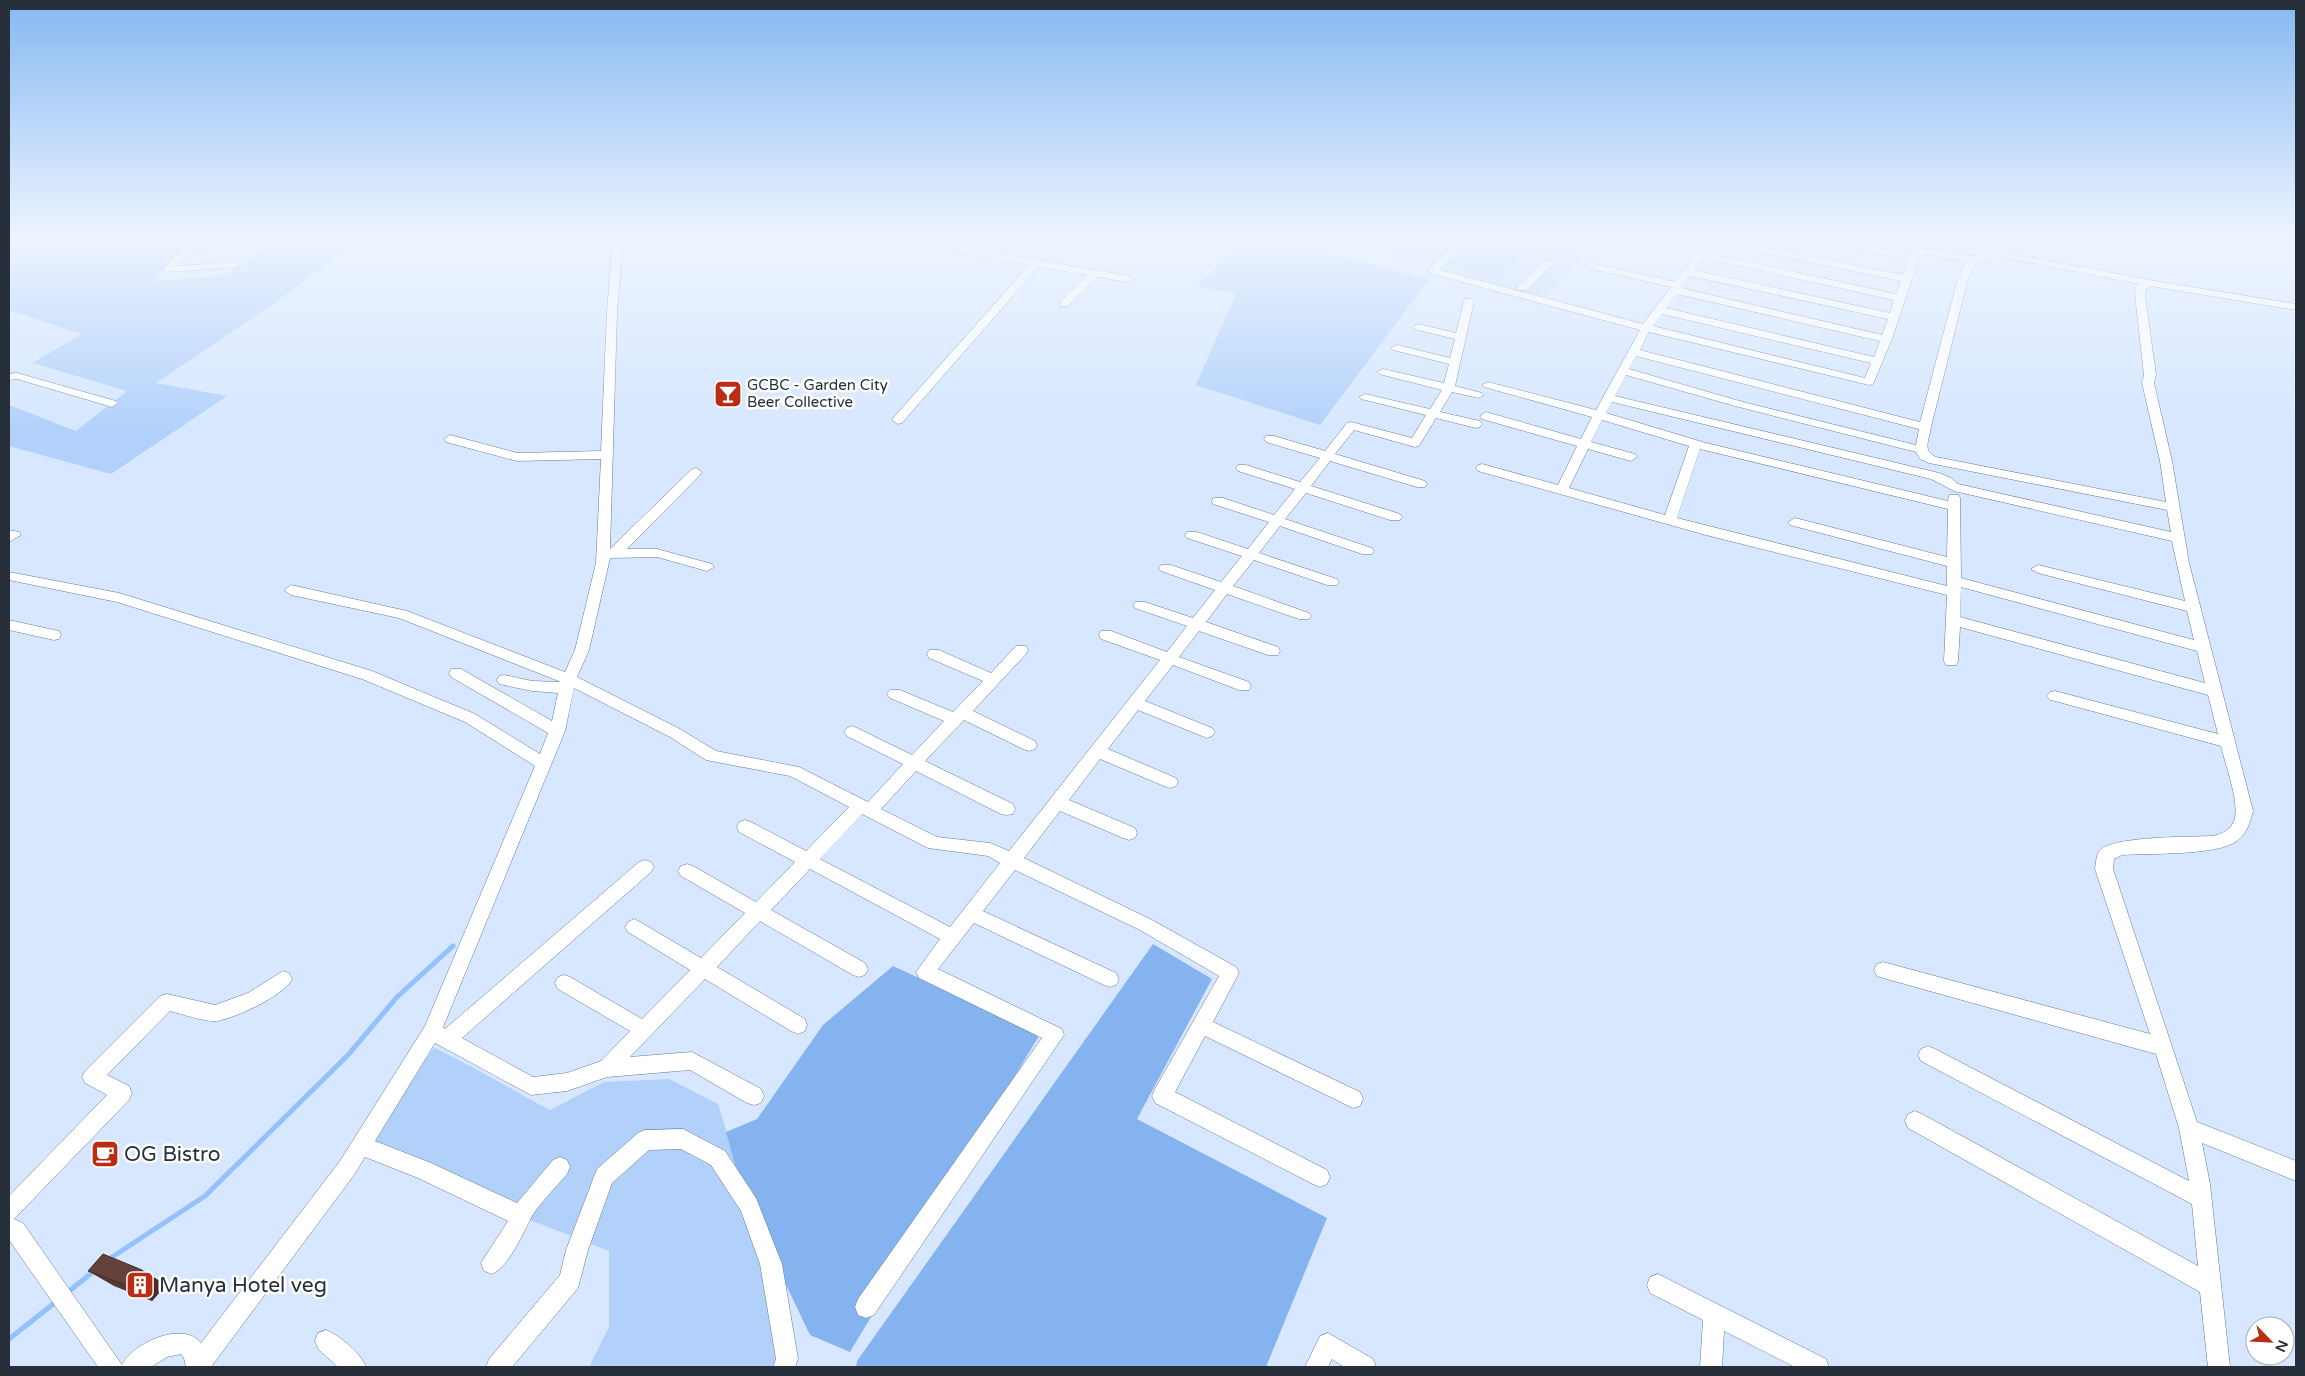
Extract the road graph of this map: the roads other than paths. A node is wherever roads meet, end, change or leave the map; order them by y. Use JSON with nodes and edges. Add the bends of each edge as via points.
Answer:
{"nodes":[{"id":1,"x":613,"y":302,"type":"edge"},
{"id":2,"x":1002,"y":302,"type":"edge"},
{"id":3,"x":1469,"y":302,"type":"edge"},
{"id":4,"x":1550,"y":302,"type":"edge"},
{"id":5,"x":1666,"y":302,"type":"edge"},
{"id":6,"x":1735,"y":302,"type":"edge"},
{"id":7,"x":1826,"y":302,"type":"edge"},
{"id":8,"x":1898,"y":302,"type":"edge"},
{"id":9,"x":1957,"y":302,"type":"edge"},
{"id":10,"x":2141,"y":302,"type":"edge"},
{"id":11,"x":2273,"y":302,"type":"edge"},
{"id":12,"x":2296,"y":306,"type":"edge"},
{"id":13,"x":1660,"y":310,"type":"junction"},
{"id":14,"x":1893,"y":317,"type":"junction"},
{"id":15,"x":1418,"y":327,"type":"dead end"},
{"id":16,"x":1646,"y":328,"type":"junction"},
{"id":17,"x":1461,"y":337,"type":"junction"},
{"id":18,"x":1887,"y":339,"type":"junction"},
{"id":19,"x":1398,"y":348,"type":"dead end"},
{"id":20,"x":1633,"y":352,"type":"junction"},
{"id":21,"x":1877,"y":361,"type":"junction"},
{"id":22,"x":1455,"y":362,"type":"junction"},
{"id":23,"x":1623,"y":371,"type":"junction"},
{"id":24,"x":1383,"y":372,"type":"dead end"},
{"id":25,"x":9,"y":377,"type":"edge"},
{"id":26,"x":1488,"y":385,"type":"dead end"},
{"id":27,"x":1449,"y":388,"type":"junction"},
{"id":28,"x":1478,"y":395,"type":"dead end"},
{"id":29,"x":1365,"y":396,"type":"dead end"},
{"id":30,"x":1608,"y":398,"type":"junction"},
{"id":31,"x":112,"y":403,"type":"dead end"},
{"id":32,"x":1434,"y":414,"type":"junction"},
{"id":33,"x":1599,"y":415,"type":"junction"},
{"id":34,"x":1486,"y":416,"type":"dead end"},
{"id":35,"x":898,"y":420,"type":"dead end"},
{"id":36,"x":1476,"y":424,"type":"dead end"},
{"id":37,"x":1925,"y":427,"type":"junction"},
{"id":38,"x":1745,"y":430,"type":"junction"},
{"id":39,"x":450,"y":439,"type":"dead end"},
{"id":40,"x":1270,"y":439,"type":"dead end"},
{"id":41,"x":1584,"y":444,"type":"junction"},
{"id":42,"x":1696,"y":444,"type":"junction"},
{"id":43,"x":1921,"y":450,"type":"junction"},
{"id":44,"x":608,"y":455,"type":"junction"},
{"id":45,"x":1738,"y":455,"type":"junction"},
{"id":46,"x":1328,"y":456,"type":"junction"},
{"id":47,"x":1630,"y":457,"type":"dead end"},
{"id":48,"x":1242,"y":468,"type":"dead end"},
{"id":49,"x":1482,"y":468,"type":"dead end"},
{"id":50,"x":696,"y":472,"type":"dead end"},
{"id":51,"x":1421,"y":484,"type":"dead end"},
{"id":52,"x":1954,"y":487,"type":"junction"},
{"id":53,"x":1303,"y":488,"type":"junction"},
{"id":54,"x":1562,"y":489,"type":"junction"},
{"id":55,"x":1218,"y":501,"type":"dead end"},
{"id":56,"x":1954,"y":507,"type":"junction"},
{"id":57,"x":2172,"y":507,"type":"junction"},
{"id":58,"x":1395,"y":517,"type":"dead end"},
{"id":59,"x":1670,"y":520,"type":"junction"},
{"id":60,"x":1277,"y":521,"type":"junction"},
{"id":61,"x":1795,"y":522,"type":"dead end"},
{"id":62,"x":9,"y":534,"type":"edge"},
{"id":63,"x":1192,"y":535,"type":"dead end"},
{"id":64,"x":9,"y":538,"type":"edge"},
{"id":65,"x":2177,"y":538,"type":"junction"},
{"id":66,"x":1366,"y":551,"type":"dead end"},
{"id":67,"x":609,"y":553,"type":"junction"},
{"id":68,"x":1251,"y":555,"type":"junction"},
{"id":69,"x":1954,"y":563,"type":"junction"},
{"id":70,"x":707,"y":567,"type":"dead end"},
{"id":71,"x":1166,"y":568,"type":"dead end"},
{"id":72,"x":2038,"y":569,"type":"dead end"},
{"id":73,"x":9,"y":576,"type":"edge"},
{"id":74,"x":1332,"y":582,"type":"dead end"},
{"id":75,"x":1954,"y":587,"type":"junction"},
{"id":76,"x":1224,"y":589,"type":"junction"},
{"id":77,"x":291,"y":590,"type":"dead end"},
{"id":78,"x":1140,"y":605,"type":"dead end"},
{"id":79,"x":2194,"y":608,"type":"junction"},
{"id":80,"x":1304,"y":616,"type":"dead end"},
{"id":81,"x":1952,"y":620,"type":"junction"},
{"id":82,"x":1196,"y":624,"type":"junction"},
{"id":83,"x":9,"y":625,"type":"edge"},
{"id":84,"x":1106,"y":634,"type":"dead end"},
{"id":85,"x":54,"y":635,"type":"dead end"},
{"id":86,"x":2202,"y":647,"type":"junction"},
{"id":87,"x":1022,"y":650,"type":"dead end"},
{"id":88,"x":1273,"y":651,"type":"dead end"},
{"id":89,"x":934,"y":654,"type":"dead end"},
{"id":90,"x":1170,"y":658,"type":"junction"},
{"id":91,"x":1951,"y":661,"type":"dead end"},
{"id":92,"x":456,"y":673,"type":"dead end"},
{"id":93,"x":504,"y":680,"type":"dead end"},
{"id":94,"x":994,"y":680,"type":"junction"},
{"id":95,"x":568,"y":684,"type":"junction"},
{"id":96,"x":1244,"y":686,"type":"dead end"},
{"id":97,"x":2214,"y":691,"type":"junction"},
{"id":98,"x":895,"y":694,"type":"dead end"},
{"id":99,"x":2055,"y":696,"type":"dead end"},
{"id":100,"x":1134,"y":703,"type":"junction"},
{"id":101,"x":959,"y":716,"type":"junction"},
{"id":102,"x":558,"y":731,"type":"junction"},
{"id":103,"x":852,"y":732,"type":"dead end"},
{"id":104,"x":1207,"y":732,"type":"dead end"},
{"id":105,"x":2228,"y":742,"type":"junction"},
{"id":106,"x":1029,"y":745,"type":"dead end"},
{"id":107,"x":1097,"y":751,"type":"junction"},
{"id":108,"x":544,"y":764,"type":"junction"},
{"id":109,"x":915,"y":764,"type":"junction"},
{"id":110,"x":1170,"y":782,"type":"dead end"},
{"id":111,"x":1057,"y":802,"type":"junction"},
{"id":112,"x":865,"y":808,"type":"junction"},
{"id":113,"x":1007,"y":809,"type":"dead end"},
{"id":114,"x":745,"y":827,"type":"dead end"},
{"id":115,"x":1129,"y":832,"type":"dead end"},
{"id":116,"x":808,"y":860,"type":"junction"},
{"id":117,"x":1012,"y":860,"type":"junction"},
{"id":118,"x":645,"y":867,"type":"dead end"},
{"id":119,"x":687,"y":871,"type":"dead end"},
{"id":120,"x":758,"y":912,"type":"junction"},
{"id":121,"x":971,"y":913,"type":"junction"},
{"id":122,"x":634,"y":927,"type":"dead end"},
{"id":123,"x":952,"y":937,"type":"junction"},
{"id":124,"x":703,"y":968,"type":"junction"},
{"id":125,"x":859,"y":969,"type":"dead end"},
{"id":126,"x":1883,"y":970,"type":"dead end"},
{"id":127,"x":283,"y":979,"type":"dead end"},
{"id":128,"x":1110,"y":980,"type":"dead end"},
{"id":129,"x":564,"y":984,"type":"dead end"},
{"id":130,"x":798,"y":1025,"type":"dead end"},
{"id":131,"x":1201,"y":1025,"type":"junction"},
{"id":132,"x":644,"y":1030,"type":"junction"},
{"id":133,"x":439,"y":1035,"type":"junction"},
{"id":134,"x":2164,"y":1047,"type":"junction"},
{"id":135,"x":1928,"y":1056,"type":"dead end"},
{"id":136,"x":607,"y":1068,"type":"junction"},
{"id":137,"x":754,"y":1096,"type":"dead end"},
{"id":138,"x":1353,"y":1098,"type":"dead end"},
{"id":139,"x":1915,"y":1121,"type":"dead end"},
{"id":140,"x":2189,"y":1128,"type":"junction"},
{"id":141,"x":361,"y":1146,"type":"junction"},
{"id":142,"x":560,"y":1167,"type":"dead end"},
{"id":143,"x":2296,"y":1171,"type":"edge"},
{"id":144,"x":1320,"y":1177,"type":"dead end"},
{"id":145,"x":2201,"y":1198,"type":"junction"},
{"id":146,"x":9,"y":1211,"type":"edge"},
{"id":147,"x":520,"y":1216,"type":"junction"},
{"id":148,"x":9,"y":1228,"type":"edge"},
{"id":149,"x":492,"y":1263,"type":"dead end"},
{"id":150,"x":1658,"y":1285,"type":"dead end"},
{"id":151,"x":2210,"y":1286,"type":"junction"},
{"id":152,"x":866,"y":1307,"type":"dead end"},
{"id":153,"x":1714,"y":1313,"type":"junction"},
{"id":154,"x":326,"y":1341,"type":"dead end"},
{"id":155,"x":112,"y":1367,"type":"edge"},
{"id":156,"x":133,"y":1367,"type":"edge"},
{"id":157,"x":198,"y":1367,"type":"edge"},
{"id":158,"x":355,"y":1367,"type":"edge"},
{"id":159,"x":497,"y":1367,"type":"edge"},
{"id":160,"x":784,"y":1367,"type":"edge"},
{"id":161,"x":1316,"y":1367,"type":"edge"},
{"id":162,"x":1365,"y":1367,"type":"edge"},
{"id":163,"x":1711,"y":1367,"type":"edge"},
{"id":164,"x":1818,"y":1367,"type":"edge"},
{"id":165,"x":2219,"y":1367,"type":"edge"}],
"edges":[{"from":1,"to":44,"type":"street"},
{"from":2,"to":35,"type":"street"},
{"from":3,"to":17,"type":"street"},
{"from":4,"to":16,"type":"street"},
{"from":5,"to":13,"type":"street"},
{"from":6,"to":18,"type":"street"},
{"from":7,"to":14,"type":"street"},
{"from":8,"to":14,"type":"street"},
{"from":9,"to":37,"type":"street"},
{"from":10,"to":57,"type":"street","via":[[2150,375],[2148,383],[2166,461]]},
{"from":11,"to":12,"type":"street"},
{"from":13,"to":16,"type":"street"},
{"from":13,"to":21,"type":"street"},
{"from":14,"to":18,"type":"street"},
{"from":15,"to":17,"type":"street"},
{"from":16,"to":20,"type":"street"},
{"from":16,"to":21,"type":"street","via":[[1869,382]]},
{"from":17,"to":22,"type":"street"},
{"from":18,"to":21,"type":"street"},
{"from":19,"to":22,"type":"street"},
{"from":20,"to":23,"type":"street"},
{"from":20,"to":37,"type":"street"},
{"from":22,"to":27,"type":"street"},
{"from":23,"to":30,"type":"street"},
{"from":23,"to":43,"type":"street"},
{"from":24,"to":27,"type":"street"},
{"from":25,"to":31,"type":"street","via":[[17,376]]},
{"from":26,"to":33,"type":"street"},
{"from":27,"to":28,"type":"street"},
{"from":27,"to":32,"type":"street"},
{"from":29,"to":32,"type":"street"},
{"from":30,"to":33,"type":"street"},
{"from":30,"to":38,"type":"street"},
{"from":32,"to":36,"type":"street"},
{"from":32,"to":46,"type":"street","via":[[1415,443],[1351,426]]},
{"from":33,"to":41,"type":"street"},
{"from":33,"to":42,"type":"street"},
{"from":34,"to":41,"type":"street"},
{"from":37,"to":43,"type":"street"},
{"from":38,"to":45,"type":"street"},
{"from":38,"to":52,"type":"street","via":[[1935,476]]},
{"from":39,"to":44,"type":"street","via":[[517,458]]},
{"from":40,"to":46,"type":"street"},
{"from":41,"to":47,"type":"street"},
{"from":41,"to":54,"type":"street"},
{"from":42,"to":45,"type":"street"},
{"from":42,"to":59,"type":"street"},
{"from":43,"to":57,"type":"street","via":[[1924,456],[1933,460]]},
{"from":44,"to":67,"type":"street"},
{"from":45,"to":56,"type":"street"},
{"from":46,"to":51,"type":"street"},
{"from":46,"to":53,"type":"street"},
{"from":48,"to":53,"type":"street"},
{"from":49,"to":54,"type":"street"},
{"from":50,"to":67,"type":"street"},
{"from":52,"to":56,"type":"street"},
{"from":52,"to":65,"type":"street"},
{"from":53,"to":58,"type":"street"},
{"from":53,"to":60,"type":"street"},
{"from":54,"to":59,"type":"street"},
{"from":55,"to":60,"type":"street"},
{"from":56,"to":69,"type":"street"},
{"from":57,"to":65,"type":"street"},
{"from":59,"to":75,"type":"street"},
{"from":60,"to":66,"type":"street"},
{"from":60,"to":68,"type":"street"},
{"from":61,"to":69,"type":"street"},
{"from":62,"to":64,"type":"street","via":[[14,535]]},
{"from":63,"to":68,"type":"street"},
{"from":65,"to":79,"type":"street"},
{"from":67,"to":70,"type":"street","via":[[657,554]]},
{"from":67,"to":95,"type":"street","via":[[582,650]]},
{"from":68,"to":74,"type":"street"},
{"from":68,"to":76,"type":"street"},
{"from":69,"to":75,"type":"street"},
{"from":71,"to":76,"type":"street"},
{"from":72,"to":79,"type":"street"},
{"from":73,"to":108,"type":"street","via":[[119,598],[367,676],[470,718]]},
{"from":75,"to":81,"type":"street"},
{"from":75,"to":86,"type":"street"},
{"from":76,"to":80,"type":"street"},
{"from":76,"to":82,"type":"street"},
{"from":77,"to":95,"type":"street","via":[[402,614]]},
{"from":78,"to":82,"type":"street"},
{"from":79,"to":86,"type":"street"},
{"from":81,"to":91,"type":"street"},
{"from":81,"to":97,"type":"street"},
{"from":82,"to":88,"type":"street"},
{"from":82,"to":90,"type":"street"},
{"from":83,"to":85,"type":"street"},
{"from":84,"to":90,"type":"street"},
{"from":86,"to":97,"type":"street"},
{"from":87,"to":94,"type":"street"},
{"from":89,"to":94,"type":"street"},
{"from":90,"to":96,"type":"street"},
{"from":90,"to":100,"type":"street"},
{"from":92,"to":102,"type":"street"},
{"from":93,"to":95,"type":"street","via":[[532,686]]},
{"from":94,"to":101,"type":"street"},
{"from":95,"to":102,"type":"street"},
{"from":95,"to":112,"type":"street","via":[[675,733],[712,756],[793,771]]},
{"from":97,"to":105,"type":"street"},
{"from":98,"to":101,"type":"street"},
{"from":99,"to":105,"type":"street"},
{"from":100,"to":104,"type":"street"},
{"from":100,"to":107,"type":"street"},
{"from":101,"to":106,"type":"street"},
{"from":101,"to":109,"type":"street"},
{"from":102,"to":108,"type":"street"},
{"from":103,"to":109,"type":"street"},
{"from":105,"to":134,"type":"street","via":[[2245,812],[2240,827],[2230,837],[2214,843],[2120,848],[2106,855],[2104,869]]},
{"from":107,"to":110,"type":"street"},
{"from":107,"to":111,"type":"street"},
{"from":108,"to":133,"type":"street"},
{"from":109,"to":112,"type":"street"},
{"from":109,"to":113,"type":"street"},
{"from":111,"to":115,"type":"street"},
{"from":111,"to":117,"type":"street"},
{"from":112,"to":116,"type":"street"},
{"from":112,"to":117,"type":"street","via":[[934,843],[990,850]]},
{"from":114,"to":116,"type":"street"},
{"from":116,"to":120,"type":"street"},
{"from":116,"to":123,"type":"street"},
{"from":117,"to":121,"type":"street"},
{"from":117,"to":131,"type":"street","via":[[1146,925],[1230,973]]},
{"from":118,"to":133,"type":"street"},
{"from":119,"to":120,"type":"street"},
{"from":120,"to":124,"type":"street"},
{"from":120,"to":125,"type":"street"},
{"from":121,"to":123,"type":"street"},
{"from":121,"to":128,"type":"street"},
{"from":122,"to":124,"type":"street"},
{"from":123,"to":152,"type":"street","via":[[925,972],[1055,1035]]},
{"from":124,"to":130,"type":"street"},
{"from":124,"to":132,"type":"street"},
{"from":126,"to":134,"type":"street"},
{"from":127,"to":146,"type":"street","via":[[254,998],[215,1013],[166,1002],[92,1077],[122,1093]]},
{"from":129,"to":132,"type":"street"},
{"from":131,"to":138,"type":"street"},
{"from":131,"to":144,"type":"street","via":[[1162,1096]]},
{"from":132,"to":136,"type":"street"},
{"from":133,"to":136,"type":"street","via":[[531,1086],[567,1082]]},
{"from":133,"to":141,"type":"street"},
{"from":134,"to":140,"type":"street"},
{"from":135,"to":145,"type":"street"},
{"from":136,"to":137,"type":"street","via":[[692,1061]]},
{"from":139,"to":151,"type":"street"},
{"from":140,"to":143,"type":"street"},
{"from":140,"to":145,"type":"street"},
{"from":141,"to":147,"type":"street","via":[[424,1170]]},
{"from":141,"to":157,"type":"street"},
{"from":142,"to":147,"type":"street"},
{"from":145,"to":151,"type":"street"},
{"from":147,"to":149,"type":"street","via":[[519,1223]]},
{"from":148,"to":155,"type":"street","via":[[15,1231]]},
{"from":150,"to":153,"type":"street"},
{"from":151,"to":165,"type":"street"},
{"from":153,"to":163,"type":"street"},
{"from":153,"to":164,"type":"street"},
{"from":154,"to":158,"type":"street"},
{"from":156,"to":157,"type":"street","via":[[157,1348],[182,1343],[196,1355]]},
{"from":159,"to":160,"type":"street","via":[[570,1280],[577,1250],[604,1176],[644,1140],[683,1139],[718,1158],[749,1204],[771,1264],[787,1359]]},
{"from":161,"to":162,"type":"street","via":[[1328,1344]]}]}
